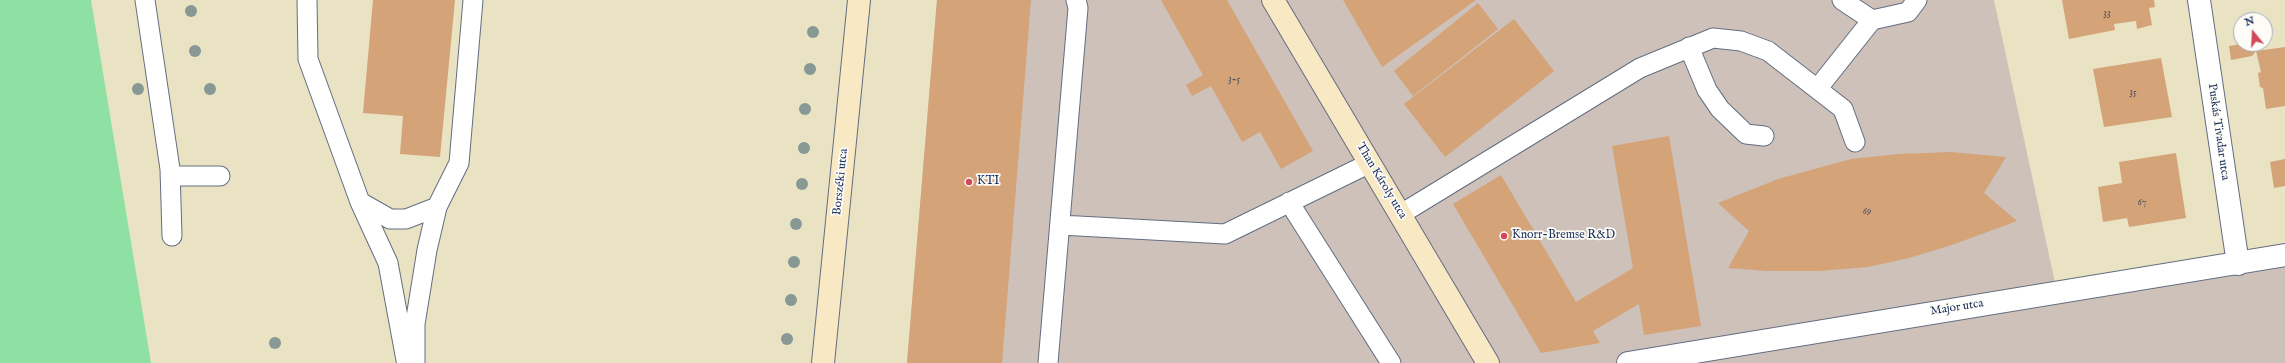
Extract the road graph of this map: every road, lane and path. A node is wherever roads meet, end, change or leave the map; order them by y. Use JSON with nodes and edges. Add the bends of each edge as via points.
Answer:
{"nodes":[{"id":1,"x":145,"y":0,"type":"edge"},
{"id":2,"x":307,"y":0,"type":"edge"},
{"id":3,"x":473,"y":0,"type":"edge"},
{"id":4,"x":859,"y":0,"type":"edge"},
{"id":5,"x":1076,"y":0,"type":"edge"},
{"id":6,"x":1273,"y":0,"type":"edge"},
{"id":7,"x":1842,"y":0,"type":"edge"},
{"id":8,"x":1917,"y":0,"type":"edge"},
{"id":9,"x":2199,"y":0,"type":"edge"},
{"id":10,"x":1872,"y":20,"type":"junction"},
{"id":11,"x":1689,"y":47,"type":"junction"},
{"id":12,"x":1818,"y":88,"type":"junction"},
{"id":13,"x":1764,"y":136,"type":"dead end"},
{"id":14,"x":1855,"y":142,"type":"dead end"},
{"id":15,"x":1370,"y":163,"type":"junction"},
{"id":16,"x":170,"y":176,"type":"junction"},
{"id":17,"x":220,"y":176,"type":"dead end"},
{"id":18,"x":360,"y":202,"type":"junction"},
{"id":19,"x":1289,"y":202,"type":"junction"},
{"id":20,"x":437,"y":207,"type":"junction"},
{"id":21,"x":1401,"y":214,"type":"junction"},
{"id":22,"x":1060,"y":225,"type":"junction"},
{"id":23,"x":172,"y":236,"type":"dead end"},
{"id":24,"x":2285,"y":255,"type":"edge"},
{"id":25,"x":2238,"y":264,"type":"junction"},
{"id":26,"x":407,"y":363,"type":"edge"},
{"id":27,"x":416,"y":363,"type":"edge"},
{"id":28,"x":823,"y":363,"type":"edge"},
{"id":29,"x":1048,"y":363,"type":"edge"},
{"id":30,"x":1391,"y":363,"type":"edge"},
{"id":31,"x":1488,"y":363,"type":"edge"},
{"id":32,"x":1628,"y":363,"type":"edge"}],
"edges":[{"from":1,"to":16,"type":"lane"},
{"from":2,"to":18,"type":"lane","via":[[308,58]]},
{"from":3,"to":20,"type":"lane","via":[[459,163]]},
{"from":4,"to":28,"type":"street","name":"Borszéki utca"},
{"from":5,"to":22,"type":"lane","via":[[1078,8]]},
{"from":6,"to":15,"type":"street","name":"Than Károly utca"},
{"from":7,"to":10,"type":"lane"},
{"from":8,"to":10,"type":"lane","via":[[1908,12]]},
{"from":9,"to":25,"type":"street","name":"Puskás Tivadar utca"},
{"from":10,"to":12,"type":"lane"},
{"from":11,"to":12,"type":"lane","via":[[1713,38],[1741,41],[1768,51]]},
{"from":11,"to":13,"type":"lane","via":[[1707,90],[1720,109],[1746,134]]},
{"from":11,"to":21,"type":"lane","via":[[1640,68]]},
{"from":12,"to":14,"type":"lane","via":[[1843,109]]},
{"from":15,"to":19,"type":"lane"},
{"from":15,"to":21,"type":"street","name":"Than Károly utca"},
{"from":16,"to":17,"type":"lane"},
{"from":16,"to":23,"type":"lane"},
{"from":18,"to":20,"type":"lane","via":[[390,219],[406,219]]},
{"from":18,"to":26,"type":"lane","via":[[388,263]]},
{"from":19,"to":22,"type":"lane","via":[[1224,234]]},
{"from":19,"to":30,"type":"lane"},
{"from":20,"to":27,"type":"lane","via":[[415,324]]},
{"from":21,"to":31,"type":"street","name":"Than Károly utca"},
{"from":22,"to":29,"type":"lane"},
{"from":24,"to":25,"type":"street","name":"Major utca"},
{"from":25,"to":32,"type":"street","name":"Major utca"}]}
